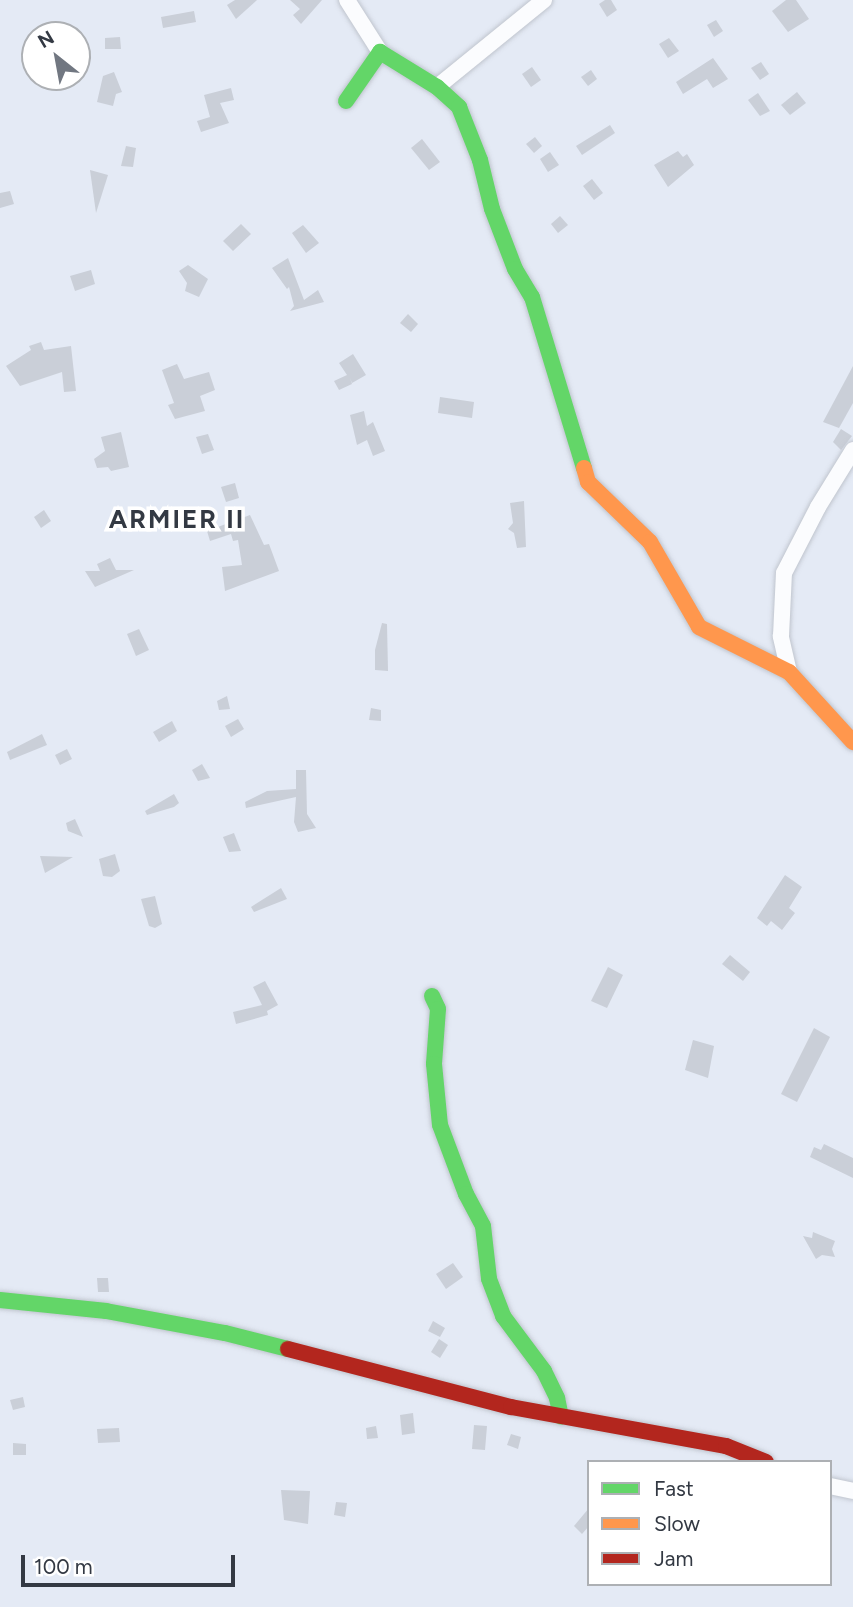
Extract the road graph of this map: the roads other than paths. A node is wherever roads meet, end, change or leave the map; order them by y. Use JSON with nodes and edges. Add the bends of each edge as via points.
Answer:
{"nodes":[{"id":1,"x":347,"y":0,"type":"edge"},
{"id":2,"x":544,"y":0,"type":"edge"},
{"id":3,"x":380,"y":52,"type":"junction"},
{"id":4,"x":437,"y":87,"type":"junction"},
{"id":5,"x":346,"y":101,"type":"dead end"},
{"id":6,"x":853,"y":450,"type":"edge"},
{"id":7,"x":789,"y":672,"type":"junction"},
{"id":8,"x":853,"y":742,"type":"edge"},
{"id":9,"x":432,"y":996,"type":"dead end"},
{"id":10,"x":0,"y":1300,"type":"edge"},
{"id":11,"x":561,"y":1417,"type":"junction"},
{"id":12,"x":761,"y":1460,"type":"edge"},
{"id":13,"x":832,"y":1486,"type":"edge"},
{"id":14,"x":853,"y":1490,"type":"edge"}],
"edges":[{"from":1,"to":3,"type":"street"},
{"from":2,"to":4,"type":"street"},
{"from":3,"to":4,"type":"street"},
{"from":3,"to":5,"type":"street"},
{"from":4,"to":7,"type":"street","via":[[459,107],[480,160],[497,221],[531,297],[588,482],[650,542],[699,627]]},
{"from":6,"to":7,"type":"street","via":[[784,573],[781,636]]},
{"from":7,"to":8,"type":"street"},
{"from":9,"to":11,"type":"street","via":[[438,1009],[433,1064],[440,1125],[483,1226],[489,1279],[503,1316],[544,1371]]},
{"from":10,"to":11,"type":"street","via":[[106,1311],[225,1334]]},
{"from":11,"to":12,"type":"street","via":[[726,1446]]},
{"from":13,"to":14,"type":"street"}]}
